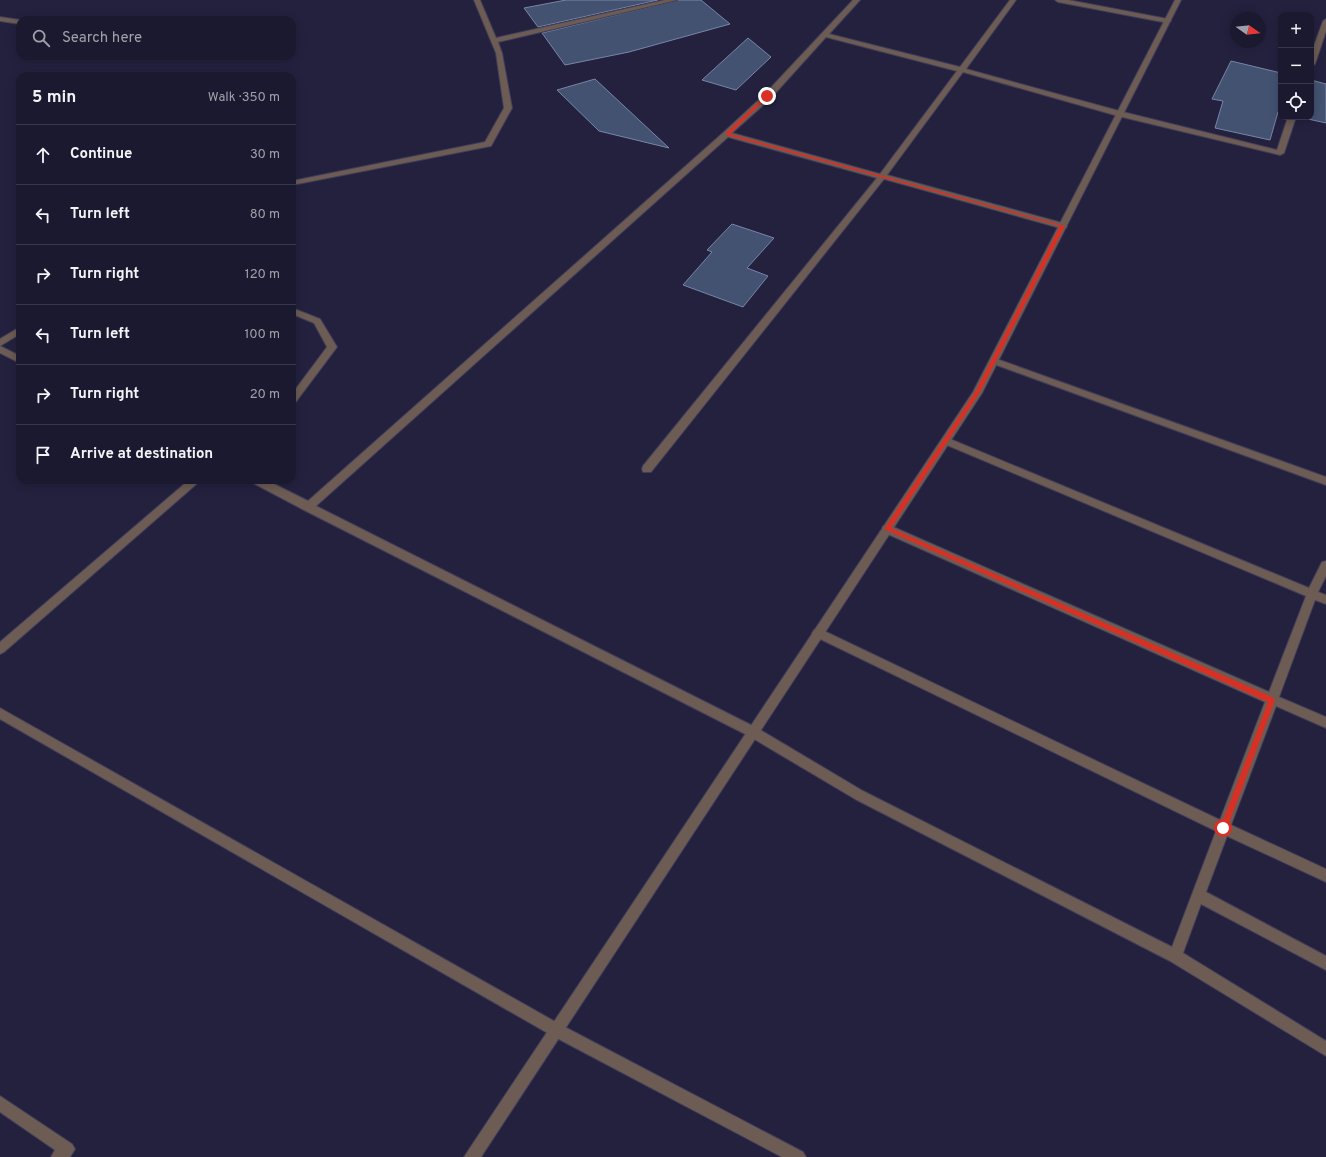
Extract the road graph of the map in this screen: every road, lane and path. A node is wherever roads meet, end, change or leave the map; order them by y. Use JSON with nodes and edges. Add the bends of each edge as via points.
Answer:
{"nodes":[{"id":1,"x":479,"y":0,"type":"edge"},
{"id":2,"x":674,"y":0,"type":"edge"},
{"id":3,"x":858,"y":0,"type":"edge"},
{"id":4,"x":1013,"y":0,"type":"edge"},
{"id":5,"x":1058,"y":0,"type":"edge"},
{"id":6,"x":1178,"y":0,"type":"edge"},
{"id":7,"x":0,"y":19,"type":"edge"},
{"id":8,"x":16,"y":21,"type":"edge"},
{"id":9,"x":1168,"y":21,"type":"junction"},
{"id":10,"x":1326,"y":21,"type":"edge"},
{"id":11,"x":825,"y":35,"type":"junction"},
{"id":12,"x":494,"y":41,"type":"junction"},
{"id":13,"x":1314,"y":55,"type":"edge"},
{"id":14,"x":962,"y":70,"type":"junction"},
{"id":15,"x":1121,"y":114,"type":"junction"},
{"id":16,"x":1291,"y":120,"type":"edge"},
{"id":17,"x":727,"y":134,"type":"junction"},
{"id":18,"x":882,"y":177,"type":"junction"},
{"id":19,"x":296,"y":182,"type":"edge"},
{"id":20,"x":1063,"y":226,"type":"junction"},
{"id":21,"x":296,"y":313,"type":"edge"},
{"id":22,"x":16,"y":333,"type":"edge"},
{"id":23,"x":0,"y":343,"type":"edge"},
{"id":24,"x":0,"y":349,"type":"edge"},
{"id":25,"x":16,"y":358,"type":"edge"},
{"id":26,"x":994,"y":361,"type":"junction"},
{"id":27,"x":296,"y":396,"type":"edge"},
{"id":28,"x":946,"y":441,"type":"junction"},
{"id":29,"x":647,"y":469,"type":"dead end"},
{"id":30,"x":1326,"y":481,"type":"edge"},
{"id":31,"x":191,"y":484,"type":"edge"},
{"id":32,"x":265,"y":484,"type":"edge"},
{"id":33,"x":308,"y":506,"type":"junction"},
{"id":34,"x":887,"y":529,"type":"junction"},
{"id":35,"x":1326,"y":565,"type":"edge"},
{"id":36,"x":1312,"y":594,"type":"junction"},
{"id":37,"x":1326,"y":600,"type":"edge"},
{"id":38,"x":818,"y":633,"type":"junction"},
{"id":39,"x":0,"y":649,"type":"edge"},
{"id":40,"x":1272,"y":700,"type":"junction"},
{"id":41,"x":0,"y":714,"type":"edge"},
{"id":42,"x":1326,"y":723,"type":"edge"},
{"id":43,"x":753,"y":732,"type":"junction"},
{"id":44,"x":1223,"y":828,"type":"junction"},
{"id":45,"x":1326,"y":876,"type":"edge"},
{"id":46,"x":1198,"y":895,"type":"junction"},
{"id":47,"x":1175,"y":956,"type":"junction"},
{"id":48,"x":1326,"y":963,"type":"edge"},
{"id":49,"x":556,"y":1030,"type":"junction"},
{"id":50,"x":1326,"y":1049,"type":"edge"},
{"id":51,"x":0,"y":1103,"type":"edge"},
{"id":52,"x":59,"y":1157,"type":"edge"},
{"id":53,"x":472,"y":1157,"type":"edge"},
{"id":54,"x":798,"y":1157,"type":"edge"}],
"edges":[{"from":1,"to":12,"type":"street"},
{"from":2,"to":12,"type":"street"},
{"from":3,"to":11,"type":"street"},
{"from":4,"to":14,"type":"street"},
{"from":5,"to":9,"type":"street"},
{"from":6,"to":9,"type":"street"},
{"from":7,"to":8,"type":"street"},
{"from":9,"to":15,"type":"street"},
{"from":10,"to":13,"type":"street"},
{"from":11,"to":14,"type":"street"},
{"from":11,"to":17,"type":"street"},
{"from":12,"to":19,"type":"street","via":[[508,108],[488,144]]},
{"from":14,"to":15,"type":"street"},
{"from":14,"to":18,"type":"street"},
{"from":15,"to":16,"type":"street","via":[[1280,153]]},
{"from":15,"to":20,"type":"street"},
{"from":17,"to":18,"type":"street"},
{"from":17,"to":33,"type":"street"},
{"from":18,"to":20,"type":"street"},
{"from":18,"to":29,"type":"street"},
{"from":20,"to":26,"type":"street"},
{"from":21,"to":27,"type":"street","via":[[317,321],[332,347]]},
{"from":22,"to":23,"type":"street"},
{"from":24,"to":25,"type":"street"},
{"from":26,"to":28,"type":"street"},
{"from":26,"to":30,"type":"street"},
{"from":28,"to":34,"type":"street"},
{"from":28,"to":36,"type":"street"},
{"from":31,"to":39,"type":"street"},
{"from":32,"to":33,"type":"street"},
{"from":33,"to":43,"type":"street"},
{"from":34,"to":38,"type":"street"},
{"from":34,"to":40,"type":"street"},
{"from":35,"to":36,"type":"street"},
{"from":36,"to":37,"type":"street"},
{"from":36,"to":40,"type":"street"},
{"from":38,"to":43,"type":"street"},
{"from":38,"to":44,"type":"street"},
{"from":40,"to":42,"type":"street"},
{"from":40,"to":44,"type":"street"},
{"from":41,"to":49,"type":"street"},
{"from":43,"to":47,"type":"street","via":[[859,795]]},
{"from":43,"to":49,"type":"street"},
{"from":44,"to":45,"type":"street"},
{"from":44,"to":46,"type":"street"},
{"from":46,"to":47,"type":"street"},
{"from":46,"to":48,"type":"street"},
{"from":47,"to":50,"type":"street"},
{"from":49,"to":53,"type":"street"},
{"from":49,"to":54,"type":"street"},
{"from":51,"to":52,"type":"street","via":[[66,1149]]}]}
